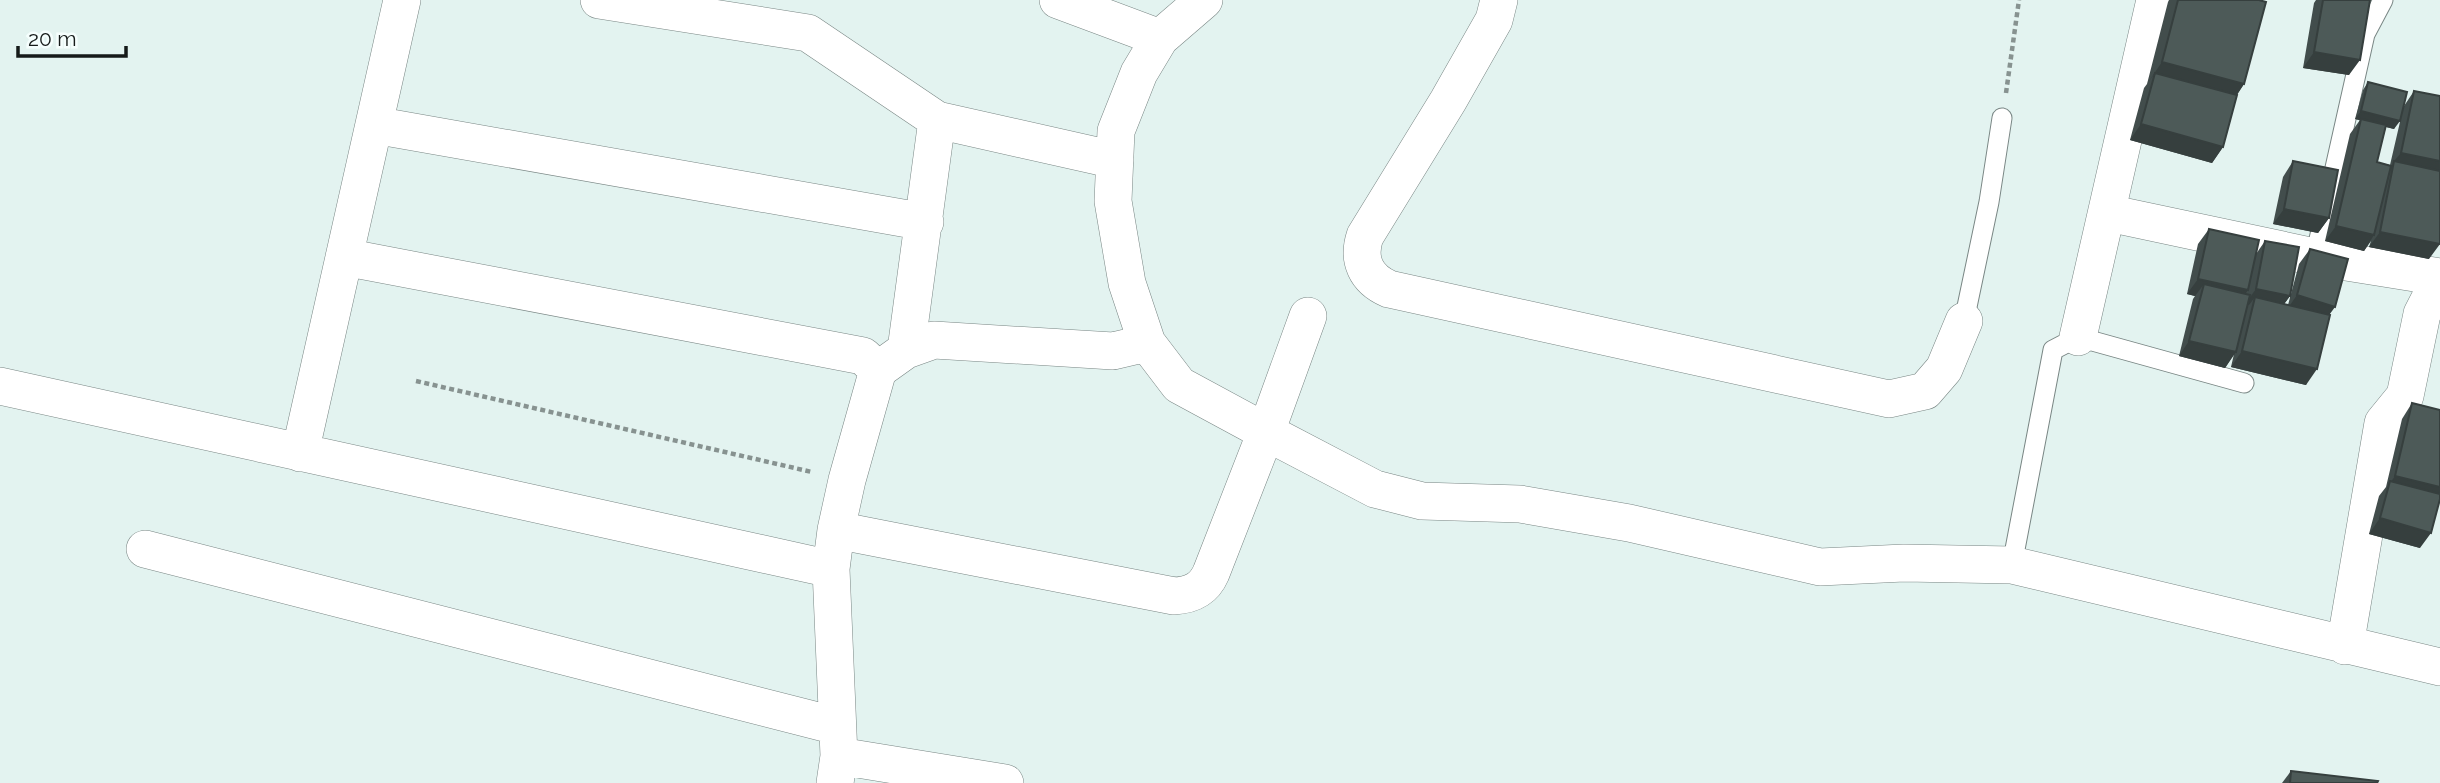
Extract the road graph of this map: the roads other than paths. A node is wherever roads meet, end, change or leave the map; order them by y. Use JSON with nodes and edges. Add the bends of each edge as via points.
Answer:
{"nodes":[{"id":1,"x":402,"y":0,"type":"edge"},
{"id":2,"x":599,"y":0,"type":"edge"},
{"id":3,"x":1058,"y":0,"type":"edge"},
{"id":4,"x":1204,"y":0,"type":"edge"},
{"id":5,"x":1499,"y":0,"type":"edge"},
{"id":6,"x":2154,"y":0,"type":"edge"},
{"id":7,"x":2383,"y":0,"type":"edge"},
{"id":8,"x":1160,"y":38,"type":"junction"},
{"id":9,"x":2002,"y":118,"type":"road end"},
{"id":10,"x":937,"y":120,"type":"junction"},
{"id":11,"x":374,"y":125,"type":"junction"},
{"id":12,"x":1115,"y":160,"type":"junction"},
{"id":13,"x":2108,"y":213,"type":"junction"},
{"id":14,"x":925,"y":222,"type":"junction"},
{"id":15,"x":344,"y":257,"type":"junction"},
{"id":16,"x":2315,"y":257,"type":"junction"},
{"id":17,"x":2440,"y":278,"type":"edge"},
{"id":18,"x":1308,"y":316,"type":"dead end"},
{"id":19,"x":1964,"y":321,"type":"joint"},
{"id":20,"x":2078,"y":337,"type":"junction"},
{"id":21,"x":1147,"y":343,"type":"junction"},
{"id":22,"x":892,"y":360,"type":"junction"},
{"id":23,"x":2244,"y":383,"type":"dead end"},
{"id":24,"x":0,"y":386,"type":"edge"},
{"id":25,"x":1266,"y":432,"type":"junction"},
{"id":26,"x":300,"y":453,"type":"junction"},
{"id":27,"x":836,"y":530,"type":"junction"},
{"id":28,"x":145,"y":549,"type":"dead end"},
{"id":29,"x":2012,"y":565,"type":"junction"},
{"id":30,"x":831,"y":569,"type":"junction"},
{"id":31,"x":2345,"y":646,"type":"junction"},
{"id":32,"x":2440,"y":667,"type":"edge"},
{"id":33,"x":837,"y":755,"type":"edge"},
{"id":34,"x":1004,"y":783,"type":"edge"}],
"edges":[{"from":1,"to":11,"type":"street"},
{"from":2,"to":10,"type":"street","via":[[808,33]]},
{"from":3,"to":8,"type":"street"},
{"from":4,"to":8,"type":"street"},
{"from":5,"to":19,"type":"street","via":[[1494,20],[1448,102],[1365,236],[1361,257],[1370,278],[1379,285],[1889,399],[1925,391],[1944,369]]},
{"from":6,"to":13,"type":"street"},
{"from":7,"to":16,"type":"lane","via":[[2365,34]]},
{"from":8,"to":12,"type":"street","via":[[1139,73],[1116,131]]},
{"from":9,"to":19,"type":"lane"},
{"from":10,"to":12,"type":"street"},
{"from":10,"to":14,"type":"street"},
{"from":11,"to":14,"type":"street"},
{"from":11,"to":15,"type":"street"},
{"from":12,"to":21,"type":"street","via":[[1113,201],[1126,283]]},
{"from":13,"to":16,"type":"street"},
{"from":13,"to":20,"type":"street"},
{"from":14,"to":22,"type":"street"},
{"from":15,"to":22,"type":"street"},
{"from":15,"to":26,"type":"street"},
{"from":16,"to":17,"type":"street"},
{"from":17,"to":31,"type":"street","via":[[2422,314],[2405,396],[2383,423]]},
{"from":18,"to":25,"type":"street"},
{"from":20,"to":23,"type":"lane"},
{"from":20,"to":29,"type":"lane","via":[[2053,350]]},
{"from":21,"to":22,"type":"street","via":[[1114,351],[934,340]]},
{"from":21,"to":25,"type":"street","via":[[1179,385]]},
{"from":22,"to":27,"type":"street","via":[[847,480]]},
{"from":24,"to":26,"type":"street"},
{"from":25,"to":27,"type":"street","via":[[1211,573],[1203,586],[1190,594],[1174,596]]},
{"from":25,"to":29,"type":"street","via":[[1376,489],[1422,500],[1520,504],[1629,523],[1821,567]]},
{"from":26,"to":30,"type":"street"},
{"from":27,"to":30,"type":"street"},
{"from":28,"to":33,"type":"street"},
{"from":29,"to":31,"type":"street"},
{"from":30,"to":33,"type":"street"},
{"from":31,"to":32,"type":"street"},
{"from":33,"to":34,"type":"street"}]}
